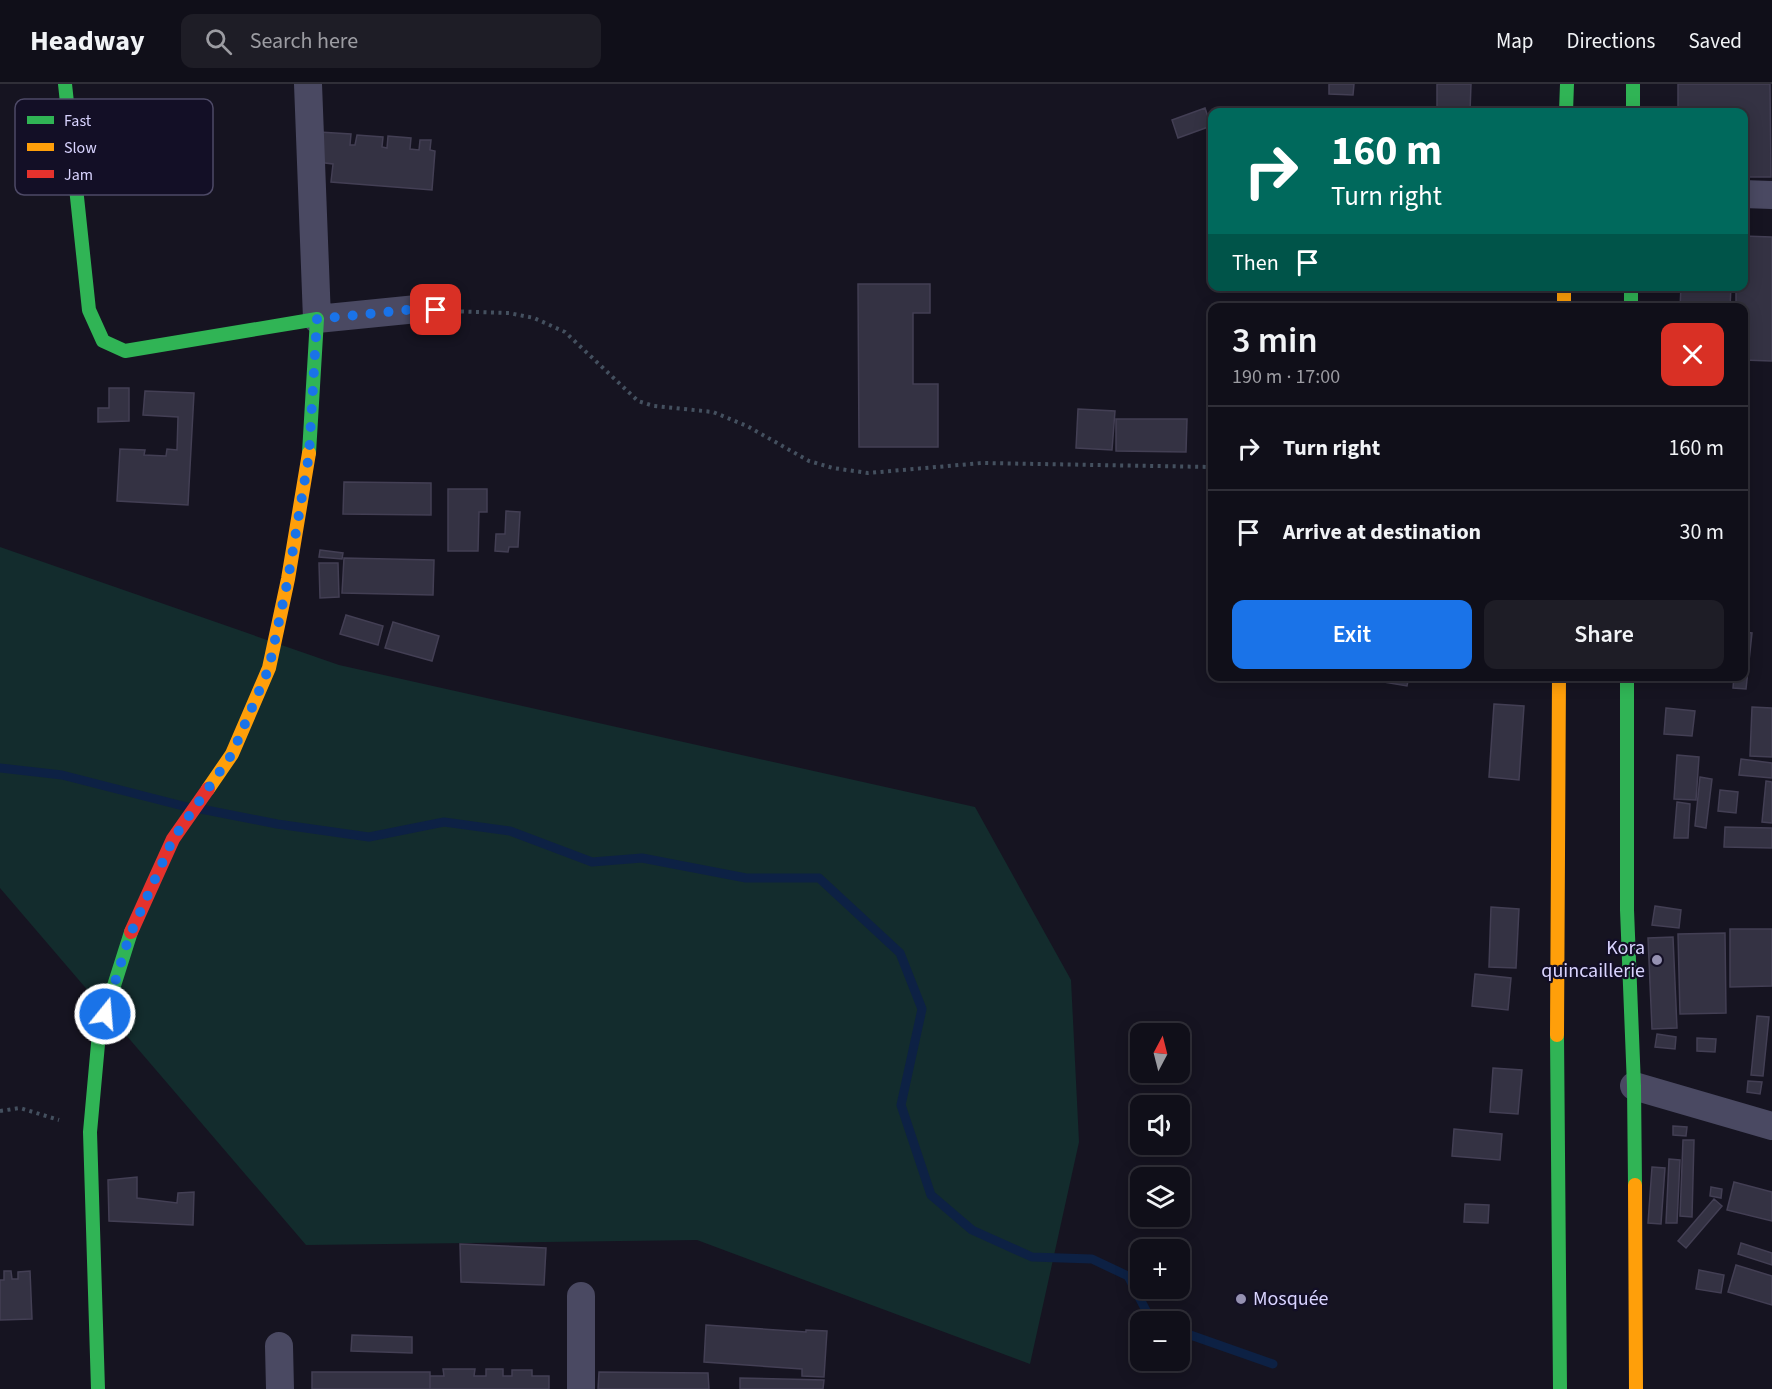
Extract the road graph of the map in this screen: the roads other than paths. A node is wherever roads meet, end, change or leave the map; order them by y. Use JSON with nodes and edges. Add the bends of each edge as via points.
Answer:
{"nodes":[{"id":1,"x":65,"y":84,"type":"edge"},
{"id":2,"x":308,"y":84,"type":"edge"},
{"id":3,"x":1567,"y":84,"type":"edge"},
{"id":4,"x":1633,"y":84,"type":"edge"},
{"id":5,"x":67,"y":99,"type":"edge"},
{"id":6,"x":1566,"y":108,"type":"edge"},
{"id":7,"x":1633,"y":108,"type":"edge"},
{"id":8,"x":1748,"y":194,"type":"edge"},
{"id":9,"x":77,"y":195,"type":"edge"},
{"id":10,"x":1772,"y":195,"type":"edge"},
{"id":11,"x":417,"y":309,"type":"road end"},
{"id":12,"x":317,"y":319,"type":"junction"},
{"id":13,"x":1559,"y":681,"type":"edge"},
{"id":14,"x":1627,"y":681,"type":"edge"},
{"id":15,"x":1634,"y":1086,"type":"junction"},
{"id":16,"x":1772,"y":1126,"type":"edge"},
{"id":17,"x":581,"y":1296,"type":"dead end"},
{"id":18,"x":279,"y":1346,"type":"dead end"},
{"id":19,"x":98,"y":1389,"type":"edge"},
{"id":20,"x":280,"y":1389,"type":"edge"},
{"id":21,"x":581,"y":1389,"type":"edge"},
{"id":22,"x":1560,"y":1389,"type":"edge"},
{"id":23,"x":1636,"y":1389,"type":"edge"}],
"edges":[{"from":1,"to":5,"type":"street"},
{"from":2,"to":12,"type":"street"},
{"from":3,"to":6,"type":"street"},
{"from":4,"to":7,"type":"street"},
{"from":8,"to":10,"type":"street"},
{"from":9,"to":12,"type":"street","via":[[89,310],[103,341],[125,351]]},
{"from":11,"to":12,"type":"street"},
{"from":12,"to":19,"type":"street","via":[[309,455],[269,668],[232,754],[173,839],[129,937],[99,1033],[90,1132]]},
{"from":13,"to":22,"type":"street"},
{"from":14,"to":15,"type":"street","via":[[1627,910]]},
{"from":15,"to":16,"type":"street"},
{"from":15,"to":23,"type":"street"},
{"from":17,"to":21,"type":"street"},
{"from":18,"to":20,"type":"street"}]}
